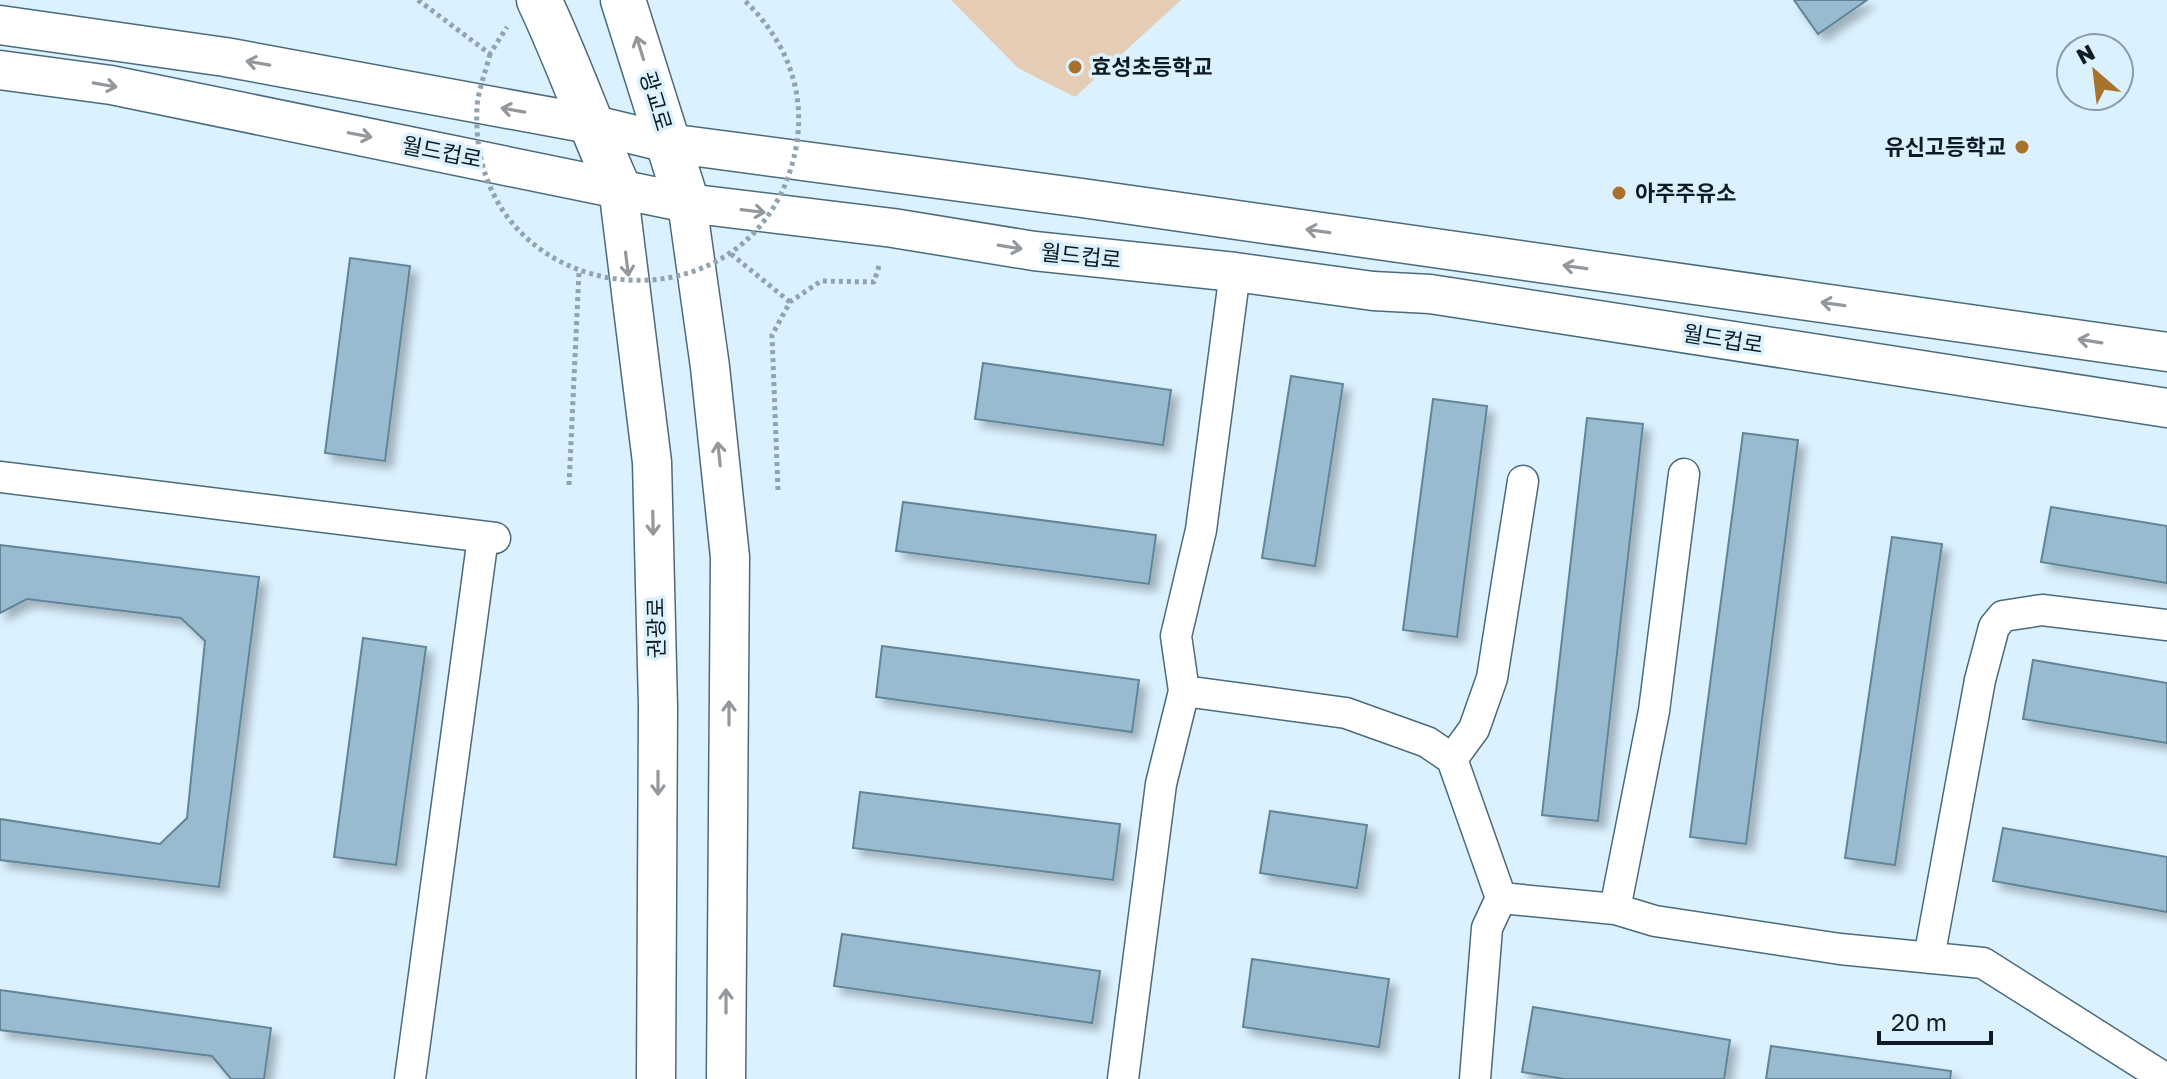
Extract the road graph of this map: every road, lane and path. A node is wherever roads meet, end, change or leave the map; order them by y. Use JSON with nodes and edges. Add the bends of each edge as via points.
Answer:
{"nodes":[{"id":1,"x":418,"y":0,"type":"edge"},
{"id":2,"x":539,"y":0,"type":"edge"},
{"id":3,"x":623,"y":0,"type":"edge"},
{"id":4,"x":744,"y":0,"type":"edge"},
{"id":5,"x":0,"y":25,"type":"edge"},
{"id":6,"x":0,"y":70,"type":"edge"},
{"id":7,"x":53,"y":76,"type":"junction"},
{"id":8,"x":0,"y":89,"type":"edge"},
{"id":9,"x":590,"y":124,"type":"junction"},
{"id":10,"x":668,"y":143,"type":"junction"},
{"id":11,"x":618,"y":187,"type":"junction"},
{"id":12,"x":687,"y":203,"type":"junction"},
{"id":13,"x":730,"y":254,"type":"junction"},
{"id":14,"x":579,"y":272,"type":"junction"},
{"id":15,"x":1235,"y":272,"type":"junction"},
{"id":16,"x":874,"y":282,"type":"dead end"},
{"id":17,"x":790,"y":302,"type":"junction"},
{"id":18,"x":2167,"y":352,"type":"edge"},
{"id":19,"x":2167,"y":408,"type":"edge"},
{"id":20,"x":1684,"y":474,"type":"dead end"},
{"id":21,"x":0,"y":477,"type":"edge"},
{"id":22,"x":1523,"y":481,"type":"dead end"},
{"id":23,"x":569,"y":485,"type":"dead end"},
{"id":24,"x":778,"y":490,"type":"dead end"},
{"id":25,"x":2167,"y":625,"type":"edge"},
{"id":26,"x":1184,"y":691,"type":"junction"},
{"id":27,"x":1452,"y":759,"type":"junction"},
{"id":28,"x":1501,"y":898,"type":"junction"},
{"id":29,"x":1615,"y":909,"type":"junction"},
{"id":30,"x":1929,"y":958,"type":"junction"},
{"id":31,"x":657,"y":1077,"type":"edge"},
{"id":32,"x":410,"y":1079,"type":"edge"},
{"id":33,"x":726,"y":1079,"type":"edge"},
{"id":34,"x":1123,"y":1079,"type":"edge"},
{"id":35,"x":1475,"y":1079,"type":"edge"},
{"id":36,"x":2166,"y":1079,"type":"edge"}],
"edges":[{"from":1,"to":14,"type":"path","bridge":true,"via":[[490,54],[477,105],[479,157],[499,206],[533,245]]},
{"from":2,"to":9,"type":"main road","via":[[571,67]]},
{"from":10,"to":3,"type":"main road","name":"광교로","one_way":true},
{"from":4,"to":13,"type":"path","bridge":true,"via":[[783,48],[800,118],[792,170],[768,217]]},
{"from":9,"to":5,"type":"street","one_way":true,"via":[[225,57]]},
{"from":6,"to":7,"type":"street","name":"월드컵로"},
{"from":7,"to":8,"type":"street"},
{"from":7,"to":11,"type":"street","name":"월드컵로","one_way":true},
{"from":9,"to":10,"type":"street"},
{"from":9,"to":11,"type":"main road"},
{"from":10,"to":12,"type":"main road","name":"광교로"},
{"from":18,"to":10,"type":"street","one_way":true},
{"from":11,"to":12,"type":"street","name":"월드컵로"},
{"from":11,"to":31,"type":"street","name":"권광로","one_way":true,"via":[[652,462],[658,707]]},
{"from":12,"to":15,"type":"street","name":"월드컵로","one_way":true,"via":[[1034,251]]},
{"from":33,"to":12,"type":"street","one_way":true,"via":[[730,557]]},
{"from":13,"to":14,"type":"path","bridge":true,"via":[[683,276],[630,283]]},
{"from":13,"to":17,"type":"path"},
{"from":14,"to":23,"type":"path"},
{"from":15,"to":19,"type":"street","name":"월드컵로","via":[[1430,294]]},
{"from":15,"to":26,"type":"street","via":[[1201,530],[1176,636]]},
{"from":16,"to":17,"type":"path","via":[[821,281]]},
{"from":17,"to":24,"type":"path","via":[[772,335]]},
{"from":20,"to":29,"type":"street","via":[[1654,711]]},
{"from":21,"to":32,"type":"street","via":[[489,537]]},
{"from":22,"to":27,"type":"street","via":[[1492,678],[1474,729]]},
{"from":25,"to":30,"type":"street","via":[[2042,610],[2003,616],[1994,627]]},
{"from":26,"to":27,"type":"street","via":[[1346,713],[1427,742]]},
{"from":26,"to":34,"type":"street","via":[[1161,784]]},
{"from":27,"to":28,"type":"street"},
{"from":28,"to":29,"type":"street"},
{"from":28,"to":35,"type":"street","via":[[1487,928]]},
{"from":29,"to":30,"type":"street","via":[[1655,921]]},
{"from":30,"to":36,"type":"street","via":[[1983,963]]}]}
